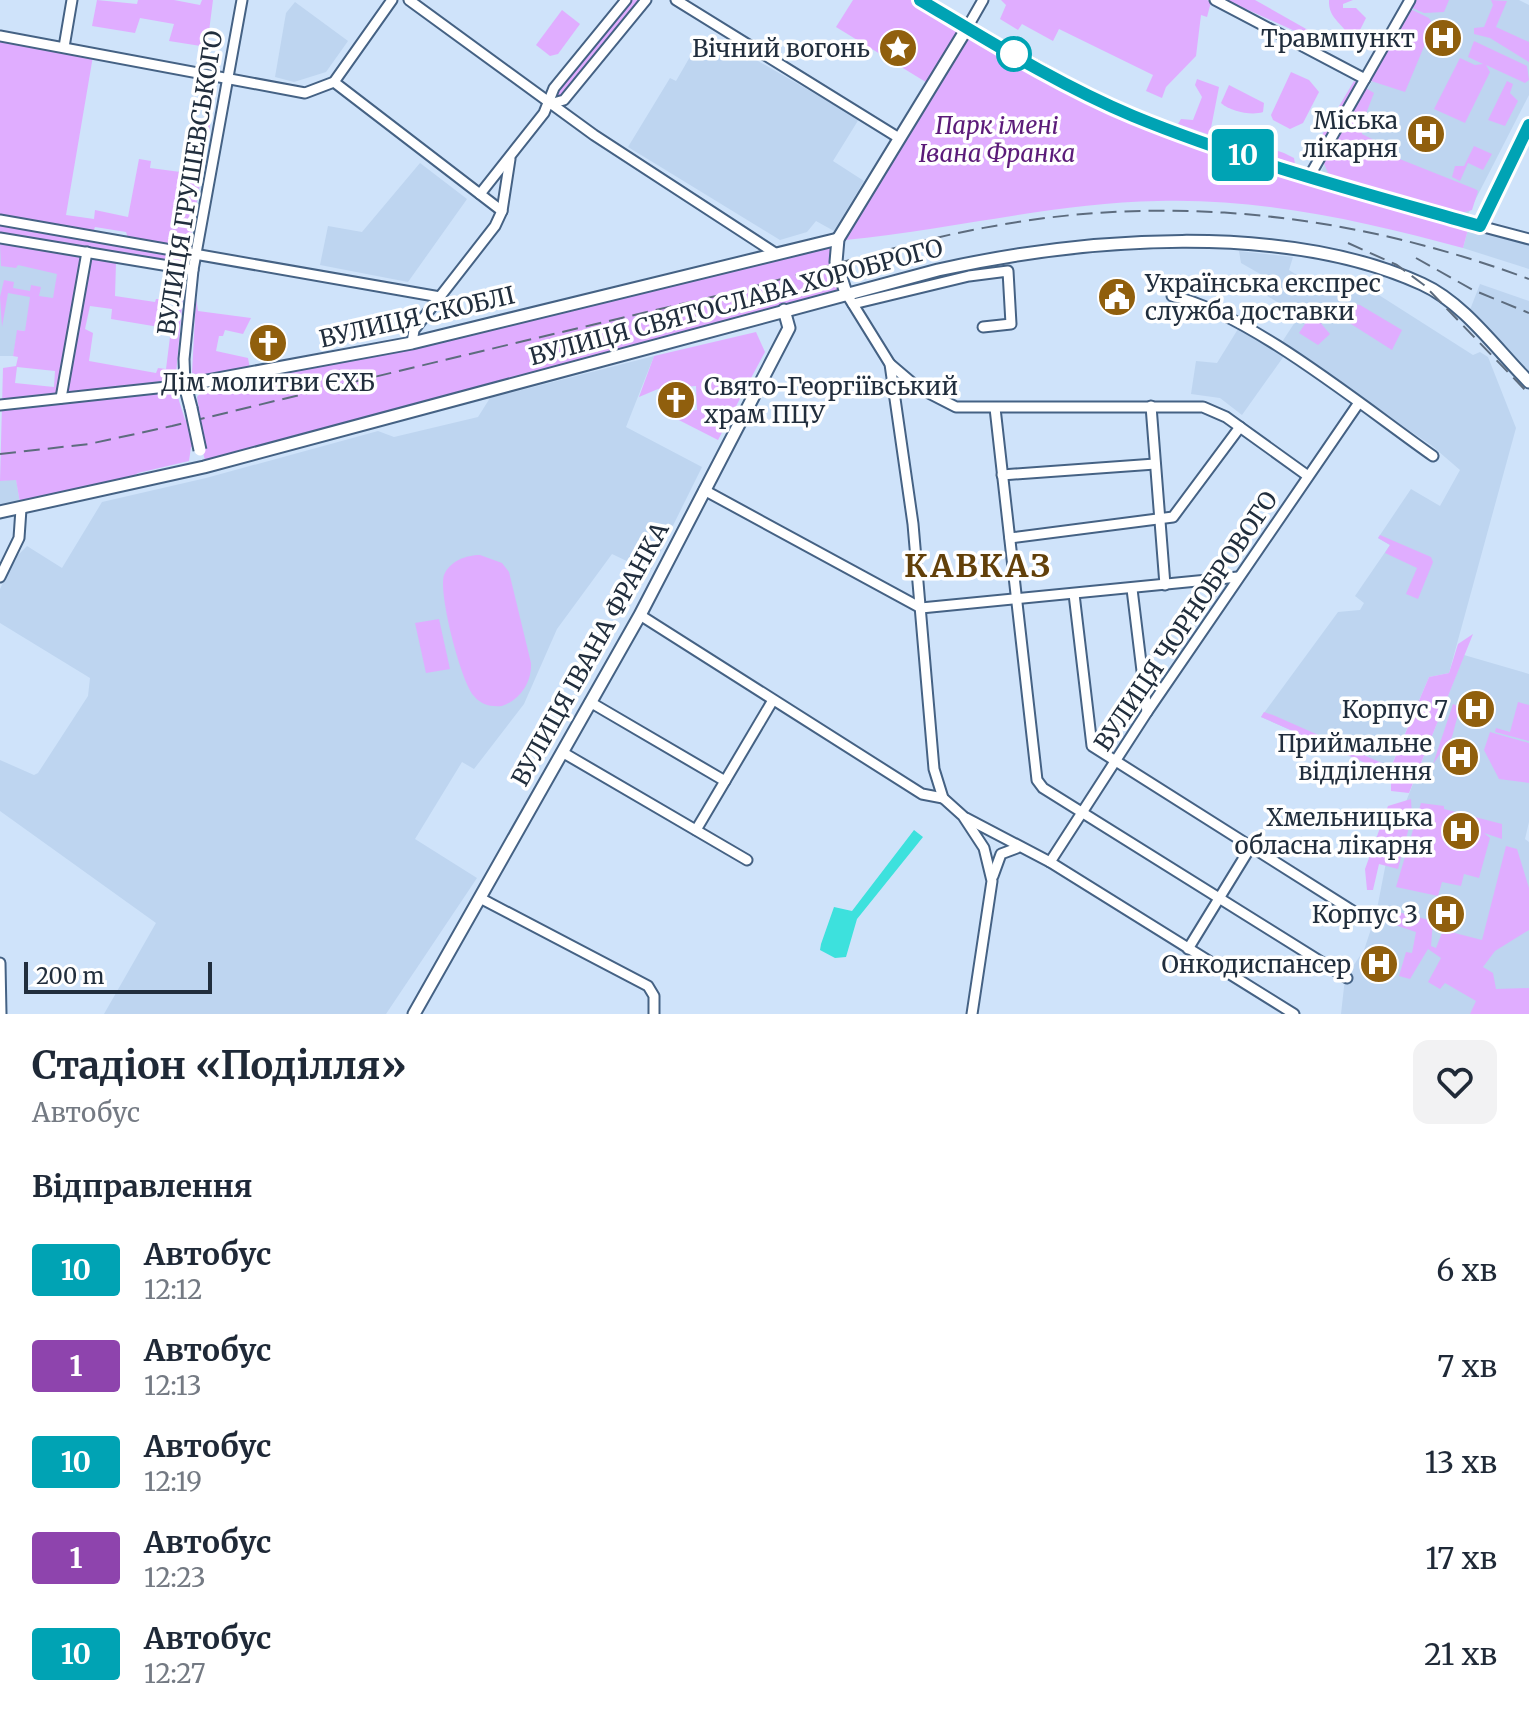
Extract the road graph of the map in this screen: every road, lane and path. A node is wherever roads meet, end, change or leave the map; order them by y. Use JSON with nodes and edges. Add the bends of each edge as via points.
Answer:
{"nodes":[{"id":1,"x":72,"y":0,"type":"edge"},
{"id":2,"x":242,"y":0,"type":"edge"},
{"id":3,"x":392,"y":0,"type":"edge"},
{"id":4,"x":409,"y":0,"type":"edge"},
{"id":5,"x":626,"y":0,"type":"edge"},
{"id":6,"x":646,"y":0,"type":"edge"},
{"id":7,"x":676,"y":0,"type":"edge"},
{"id":8,"x":920,"y":0,"type":"edge"},
{"id":9,"x":983,"y":0,"type":"edge"},
{"id":10,"x":1215,"y":0,"type":"edge"},
{"id":11,"x":1410,"y":0,"type":"edge"},
{"id":12,"x":967,"y":28,"type":"junction"},
{"id":13,"x":0,"y":36,"type":"edge"},
{"id":14,"x":64,"y":47,"type":"junction"},
{"id":15,"x":1365,"y":79,"type":"junction"},
{"id":16,"x":228,"y":81,"type":"junction"},
{"id":17,"x":334,"y":82,"type":"junction"},
{"id":18,"x":550,"y":104,"type":"junction"},
{"id":19,"x":1529,"y":125,"type":"edge"},
{"id":20,"x":899,"y":138,"type":"junction"},
{"id":21,"x":511,"y":155,"type":"junction"},
{"id":22,"x":1309,"y":177,"type":"junction"},
{"id":23,"x":480,"y":194,"type":"junction"},
{"id":24,"x":502,"y":211,"type":"junction"},
{"id":25,"x":0,"y":220,"type":"edge"},
{"id":26,"x":32,"y":225,"type":"junction"},
{"id":27,"x":1480,"y":226,"type":"junction"},
{"id":28,"x":0,"y":238,"type":"edge"},
{"id":29,"x":838,"y":239,"type":"junction"},
{"id":30,"x":1529,"y":239,"type":"edge"},
{"id":31,"x":29,"y":243,"type":"junction"},
{"id":32,"x":87,"y":252,"type":"junction"},
{"id":33,"x":196,"y":253,"type":"junction"},
{"id":34,"x":775,"y":253,"type":"junction"},
{"id":35,"x":193,"y":270,"type":"junction"},
{"id":36,"x":1172,"y":296,"type":"dead end"},
{"id":37,"x":440,"y":297,"type":"junction"},
{"id":38,"x":849,"y":299,"type":"junction"},
{"id":39,"x":784,"y":310,"type":"junction"},
{"id":40,"x":983,"y":327,"type":"dead end"},
{"id":41,"x":412,"y":343,"type":"junction"},
{"id":42,"x":890,"y":364,"type":"junction"},
{"id":43,"x":1529,"y":382,"type":"edge"},
{"id":44,"x":185,"y":385,"type":"junction"},
{"id":45,"x":61,"y":398,"type":"junction"},
{"id":46,"x":1358,"y":404,"type":"junction"},
{"id":47,"x":0,"y":405,"type":"edge"},
{"id":48,"x":1151,"y":406,"type":"junction"},
{"id":49,"x":995,"y":408,"type":"junction"},
{"id":50,"x":1240,"y":427,"type":"junction"},
{"id":51,"x":1433,"y":456,"type":"dead end"},
{"id":52,"x":1155,"y":464,"type":"junction"},
{"id":53,"x":204,"y":467,"type":"junction"},
{"id":54,"x":1002,"y":475,"type":"junction"},
{"id":55,"x":1308,"y":476,"type":"junction"},
{"id":56,"x":704,"y":490,"type":"junction"},
{"id":57,"x":21,"y":509,"type":"junction"},
{"id":58,"x":0,"y":512,"type":"edge"},
{"id":59,"x":1173,"y":517,"type":"junction"},
{"id":60,"x":1159,"y":519,"type":"junction"},
{"id":61,"x":1160,"y":532,"type":"junction"},
{"id":62,"x":1010,"y":538,"type":"junction"},
{"id":63,"x":0,"y":577,"type":"edge"},
{"id":64,"x":1238,"y":577,"type":"junction"},
{"id":65,"x":1165,"y":585,"type":"junction"},
{"id":66,"x":1132,"y":589,"type":"junction"},
{"id":67,"x":1074,"y":594,"type":"junction"},
{"id":68,"x":1017,"y":599,"type":"junction"},
{"id":69,"x":921,"y":608,"type":"junction"},
{"id":70,"x":640,"y":615,"type":"junction"},
{"id":71,"x":773,"y":700,"type":"junction"},
{"id":72,"x":590,"y":702,"type":"junction"},
{"id":73,"x":1147,"y":712,"type":"junction"},
{"id":74,"x":562,"y":752,"type":"junction"},
{"id":75,"x":1116,"y":760,"type":"junction"},
{"id":76,"x":725,"y":781,"type":"junction"},
{"id":77,"x":943,"y":798,"type":"junction"},
{"id":78,"x":1083,"y":812,"type":"junction"},
{"id":79,"x":963,"y":816,"type":"junction"},
{"id":80,"x":696,"y":830,"type":"junction"},
{"id":81,"x":998,"y":837,"type":"junction"},
{"id":82,"x":1250,"y":848,"type":"junction"},
{"id":83,"x":1020,"y":849,"type":"junction"},
{"id":84,"x":984,"y":850,"type":"junction"},
{"id":85,"x":1002,"y":853,"type":"junction"},
{"id":86,"x":747,"y":860,"type":"dead end"},
{"id":87,"x":1050,"y":862,"type":"junction"},
{"id":88,"x":992,"y":881,"type":"junction"},
{"id":89,"x":1221,"y":896,"type":"junction"},
{"id":90,"x":480,"y":898,"type":"junction"},
{"id":91,"x":1356,"y":913,"type":"dead end"},
{"id":92,"x":1188,"y":949,"type":"junction"},
{"id":93,"x":0,"y":963,"type":"edge"},
{"id":94,"x":1347,"y":978,"type":"dead end"},
{"id":95,"x":1,"y":1014,"type":"edge"},
{"id":96,"x":414,"y":1014,"type":"edge"},
{"id":97,"x":654,"y":1014,"type":"edge"},
{"id":98,"x":972,"y":1014,"type":"edge"},
{"id":99,"x":1294,"y":1014,"type":"edge"}],
"edges":[{"from":1,"to":14,"type":"street"},
{"from":2,"to":16,"type":"street","name":"ВУЛИЦЯ ГРУШЕВСЬКОГО"},
{"from":3,"to":17,"type":"street"},
{"from":4,"to":18,"type":"street"},
{"from":5,"to":18,"type":"street","via":[[554,88]]},
{"from":6,"to":18,"type":"street","via":[[564,100]]},
{"from":7,"to":20,"type":"street"},
{"from":8,"to":12,"type":"street"},
{"from":9,"to":12,"type":"street"},
{"from":10,"to":15,"type":"street"},
{"from":11,"to":15,"type":"street"},
{"from":12,"to":20,"type":"main road"},
{"from":12,"to":22,"type":"main road","via":[[1134,116]]},
{"from":13,"to":14,"type":"street"},
{"from":14,"to":16,"type":"street"},
{"from":15,"to":22,"type":"street"},
{"from":16,"to":17,"type":"street","via":[[305,93]]},
{"from":16,"to":33,"type":"street","name":"ВУЛИЦЯ ГРУШЕВСЬКОГО"},
{"from":17,"to":23,"type":"street"},
{"from":18,"to":21,"type":"street"},
{"from":18,"to":34,"type":"street"},
{"from":19,"to":27,"type":"main road"},
{"from":20,"to":29,"type":"main road"},
{"from":21,"to":23,"type":"street"},
{"from":21,"to":24,"type":"street"},
{"from":22,"to":27,"type":"main road"},
{"from":23,"to":24,"type":"street"},
{"from":24,"to":37,"type":"street"},
{"from":25,"to":26,"type":"street"},
{"from":26,"to":31,"type":"street"},
{"from":26,"to":33,"type":"street"},
{"from":27,"to":30,"type":"street"},
{"from":28,"to":31,"type":"street"},
{"from":29,"to":34,"type":"main road","name":"ВУЛИЦЯ СКОБЛІ"},
{"from":29,"to":38,"type":"main road","via":[[836,262]]},
{"from":31,"to":32,"type":"street"},
{"from":32,"to":35,"type":"street"},
{"from":32,"to":45,"type":"street"},
{"from":33,"to":35,"type":"street","name":"ВУЛИЦЯ ГРУШЕВСЬКОГО"},
{"from":33,"to":37,"type":"street"},
{"from":34,"to":41,"type":"main road","name":"ВУЛИЦЯ СКОБЛІ"},
{"from":35,"to":44,"type":"street","name":"ВУЛИЦЯ ГРУШЕВСЬКОГО"},
{"from":36,"to":46,"type":"street","via":[[1197,302],[1234,322]]},
{"from":37,"to":41,"type":"street","via":[[414,330]]},
{"from":38,"to":39,"type":"main road","name":"ВУЛИЦЯ СВЯТОСЛАВА ХОРОБРОГО"},
{"from":38,"to":40,"type":"street","via":[[1008,271],[1011,324]]},
{"from":38,"to":42,"type":"street"},
{"from":38,"to":43,"type":"main road","name":"ВУЛИЦЯ СВЯТОСЛАВА ХОРОБРОГО","via":[[1038,250],[1223,244],[1298,251],[1424,285]]},
{"from":39,"to":53,"type":"main road","name":"ВУЛИЦЯ СВЯТОСЛАВА ХОРОБРОГО"},
{"from":39,"to":56,"type":"main road","name":"ВУЛИЦЯ ІВАНА ФРАНКА","via":[[789,328]]},
{"from":41,"to":44,"type":"main road","name":"ВУЛИЦЯ СКОБЛІ"},
{"from":42,"to":49,"type":"street","via":[[939,400],[956,407]]},
{"from":42,"to":69,"type":"street"},
{"from":44,"to":45,"type":"street","name":"ВУЛИЦЯ СКОБЛІ"},
{"from":44,"to":53,"type":"main road","name":"ВУЛИЦЯ ГРУШЕВСЬКОГО","bridge":true},
{"from":45,"to":47,"type":"street","name":"ВУЛИЦЯ СКОБЛІ"},
{"from":46,"to":51,"type":"street"},
{"from":46,"to":55,"type":"street","name":"ВУЛИЦЯ ЧОРНОБРОВОГО"},
{"from":48,"to":49,"type":"street"},
{"from":48,"to":50,"type":"street","via":[[1203,407]]},
{"from":48,"to":52,"type":"street"},
{"from":49,"to":54,"type":"street"},
{"from":50,"to":55,"type":"street"},
{"from":50,"to":59,"type":"street"},
{"from":52,"to":54,"type":"street"},
{"from":52,"to":60,"type":"street"},
{"from":53,"to":57,"type":"main road","name":"ВУЛИЦЯ СВЯТОСЛАВА ХОРОБРОГО"},
{"from":54,"to":62,"type":"street"},
{"from":55,"to":64,"type":"street","name":"ВУЛИЦЯ ЧОРНОБРОВОГО"},
{"from":56,"to":69,"type":"street"},
{"from":56,"to":70,"type":"main road","name":"ВУЛИЦЯ ІВАНА ФРАНКА"},
{"from":57,"to":58,"type":"main road","name":"ВУЛИЦЯ СВЯТОСЛАВА ХОРОБРОГО"},
{"from":57,"to":63,"type":"street","via":[[19,538]]},
{"from":59,"to":60,"type":"street"},
{"from":59,"to":61,"type":"street"},
{"from":60,"to":61,"type":"street"},
{"from":60,"to":62,"type":"street"},
{"from":61,"to":65,"type":"street"},
{"from":62,"to":68,"type":"street"},
{"from":64,"to":65,"type":"street"},
{"from":64,"to":73,"type":"street","name":"ВУЛИЦЯ ЧОРНОБРОВОГО"},
{"from":65,"to":66,"type":"street"},
{"from":66,"to":67,"type":"street"},
{"from":66,"to":73,"type":"street"},
{"from":67,"to":68,"type":"street"},
{"from":67,"to":75,"type":"street","via":[[1088,735],[1092,746]]},
{"from":68,"to":69,"type":"street"},
{"from":68,"to":78,"type":"street","via":[[1037,780]]},
{"from":69,"to":77,"type":"street","via":[[930,747]]},
{"from":70,"to":71,"type":"street"},
{"from":70,"to":72,"type":"main road","name":"ВУЛИЦЯ ІВАНА ФРАНКА"},
{"from":71,"to":76,"type":"street"},
{"from":71,"to":77,"type":"street","via":[[922,794]]},
{"from":72,"to":74,"type":"main road","name":"ВУЛИЦЯ ІВАНА ФРАНКА"},
{"from":72,"to":76,"type":"street"},
{"from":73,"to":75,"type":"street","name":"ВУЛИЦЯ ЧОРНОБРОВОГО"},
{"from":74,"to":80,"type":"street"},
{"from":74,"to":90,"type":"main road","name":"ВУЛИЦЯ ІВАНА ФРАНКА"},
{"from":75,"to":78,"type":"street","name":"ВУЛИЦЯ ЧОРНОБРОВОГО"},
{"from":75,"to":82,"type":"street"},
{"from":76,"to":80,"type":"street"},
{"from":77,"to":79,"type":"street"},
{"from":78,"to":87,"type":"street","name":"ВУЛИЦЯ ЧОРНОБРОВОГО"},
{"from":78,"to":89,"type":"street"},
{"from":79,"to":81,"type":"street"},
{"from":79,"to":84,"type":"street"},
{"from":80,"to":86,"type":"street"},
{"from":81,"to":83,"type":"street"},
{"from":81,"to":84,"type":"street","via":[[987,838]]},
{"from":81,"to":85,"type":"street"},
{"from":82,"to":89,"type":"street"},
{"from":82,"to":91,"type":"street"},
{"from":83,"to":85,"type":"street"},
{"from":83,"to":87,"type":"street"},
{"from":84,"to":85,"type":"street","via":[[992,856]]},
{"from":84,"to":88,"type":"street"},
{"from":85,"to":88,"type":"street"},
{"from":87,"to":92,"type":"street"},
{"from":88,"to":98,"type":"street"},
{"from":89,"to":92,"type":"street"},
{"from":89,"to":94,"type":"street"},
{"from":90,"to":96,"type":"main road","name":"ВУЛИЦЯ ІВАНА ФРАНКА"},
{"from":90,"to":97,"type":"street","via":[[648,986]]},
{"from":92,"to":99,"type":"street"},
{"from":93,"to":95,"type":"street"}]}
